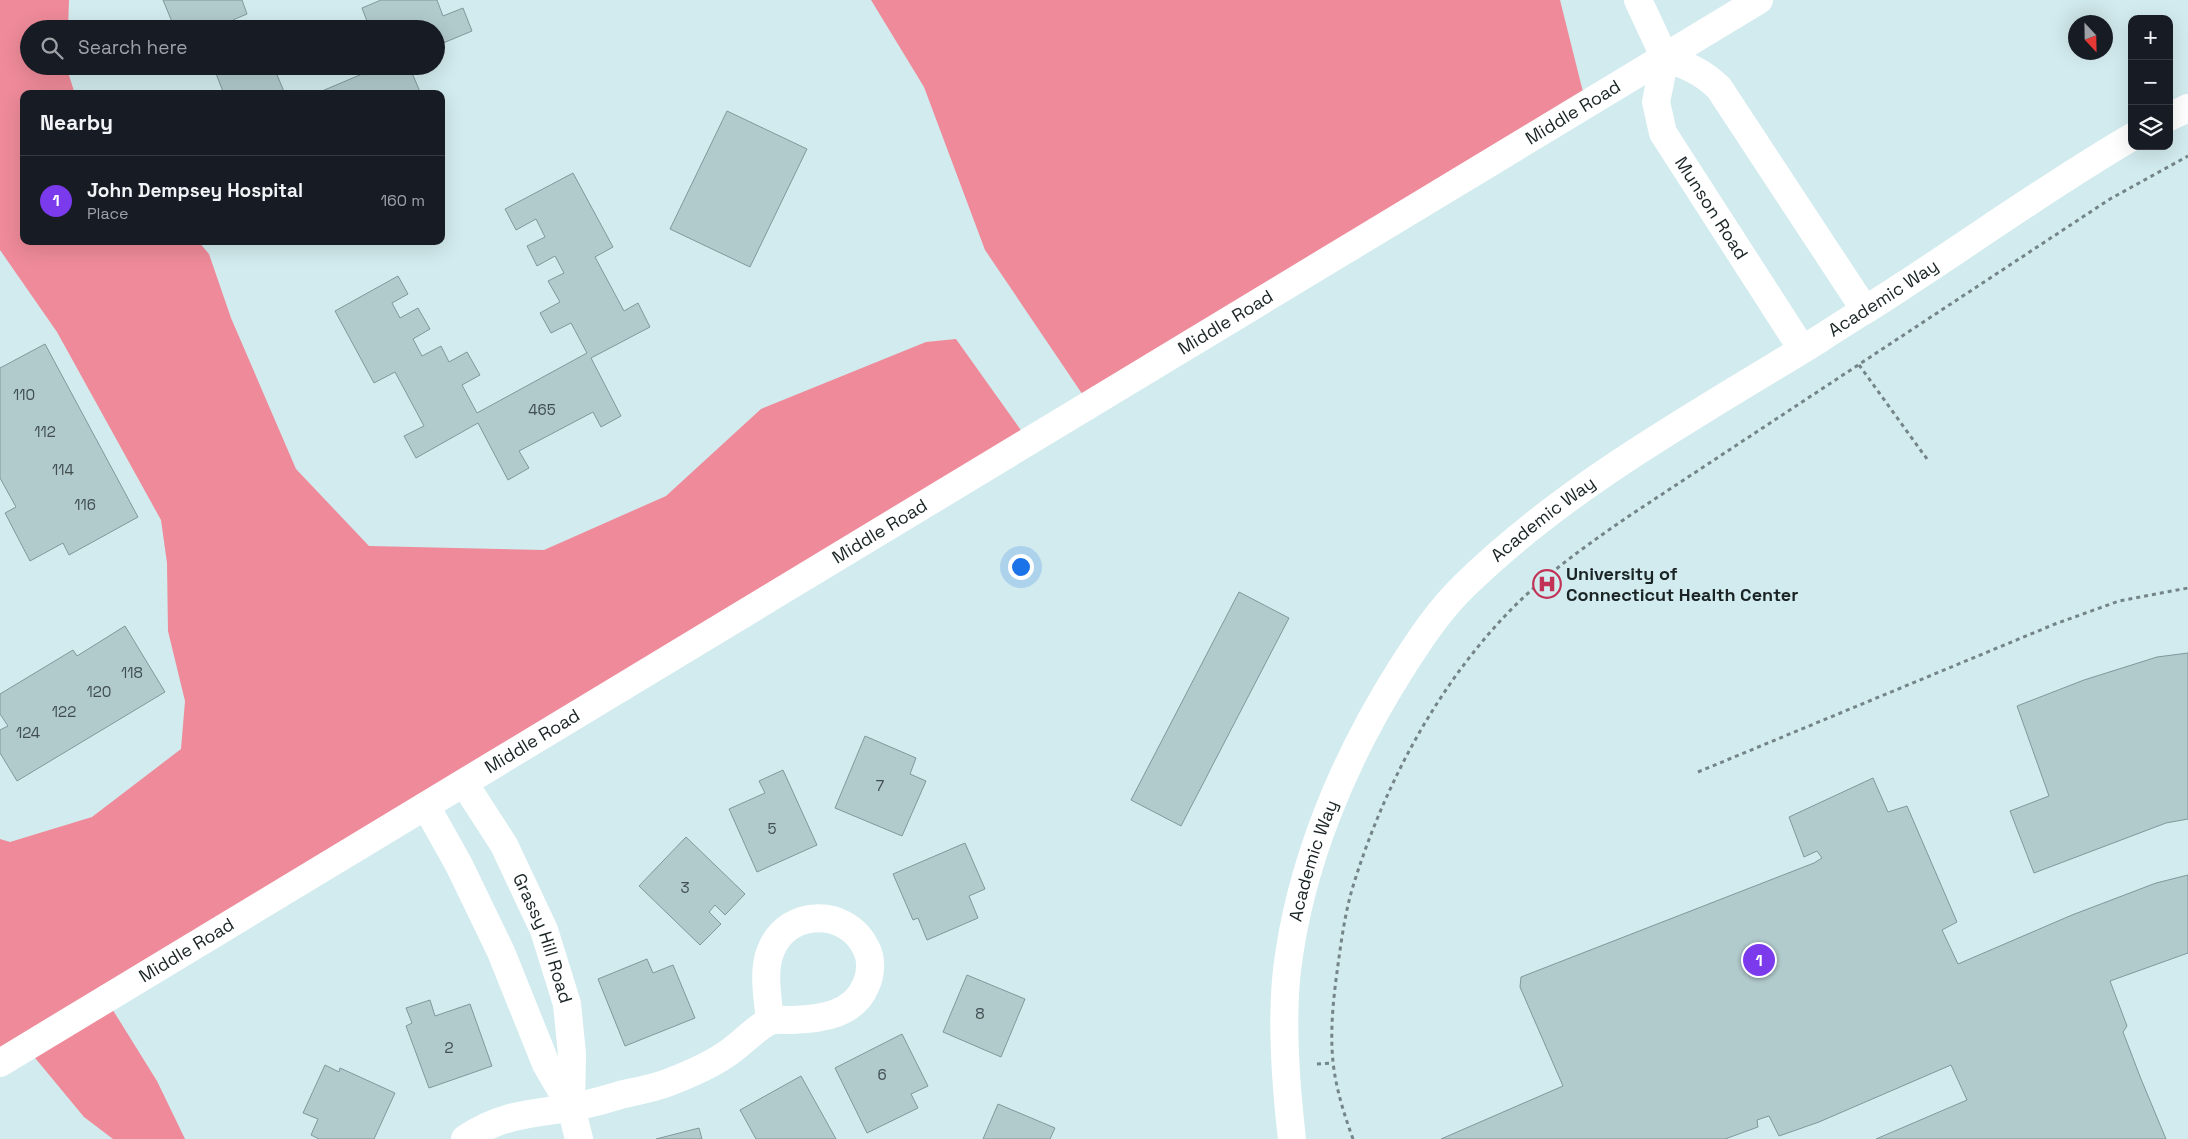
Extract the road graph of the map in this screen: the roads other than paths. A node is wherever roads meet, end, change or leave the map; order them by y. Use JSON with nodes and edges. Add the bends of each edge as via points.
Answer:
{"nodes":[{"id":1,"x":1638,"y":0,"type":"edge"},
{"id":2,"x":1759,"y":0,"type":"edge"},
{"id":3,"x":1665,"y":58,"type":"junction"},
{"id":4,"x":2188,"y":108,"type":"edge"},
{"id":5,"x":2173,"y":115,"type":"edge"},
{"id":6,"x":2128,"y":139,"type":"edge"},
{"id":7,"x":1865,"y":310,"type":"junction"},
{"id":8,"x":1802,"y":349,"type":"junction"},
{"id":9,"x":464,"y":783,"type":"junction"},
{"id":10,"x":426,"y":806,"type":"junction"},
{"id":11,"x":770,"y":1021,"type":"dead end"},
{"id":12,"x":0,"y":1063,"type":"edge"},
{"id":13,"x":571,"y":1107,"type":"junction"},
{"id":14,"x":465,"y":1139,"type":"edge"},
{"id":15,"x":579,"y":1139,"type":"edge"},
{"id":16,"x":1292,"y":1139,"type":"edge"}],
"edges":[{"from":1,"to":3,"type":"street"},
{"from":2,"to":3,"type":"street","name":"Middle Road"},
{"from":3,"to":7,"type":"street","via":[[1690,66],[1719,88]]},
{"from":3,"to":8,"type":"street","name":"Munson Road","via":[[1656,102],[1663,133]]},
{"from":3,"to":9,"type":"street","name":"Middle Road"},
{"from":4,"to":5,"type":"street"},
{"from":6,"to":7,"type":"street","name":"Academic Way"},
{"from":7,"to":8,"type":"street","name":"Academic Way"},
{"from":8,"to":16,"type":"street","name":"Academic Way","via":[[1604,474],[1551,512],[1462,588],[1419,641],[1373,717],[1335,796],[1321,830],[1299,906],[1286,990]]},
{"from":9,"to":10,"type":"street","name":"Middle Road"},
{"from":9,"to":13,"type":"street","name":"Grassy Hill Road","via":[[504,845],[544,930],[567,1004],[572,1054]]},
{"from":10,"to":12,"type":"street","name":"Middle Road"},
{"from":10,"to":13,"type":"street","name":"Grassy Hill Road","via":[[459,865],[500,952],[546,1064]]},
{"from":11,"to":13,"type":"street","via":[[728,1054],[666,1084]]},
{"from":13,"to":14,"type":"street","via":[[520,1114]]},
{"from":13,"to":15,"type":"street","name":"Grassy Hill Road"}]}
